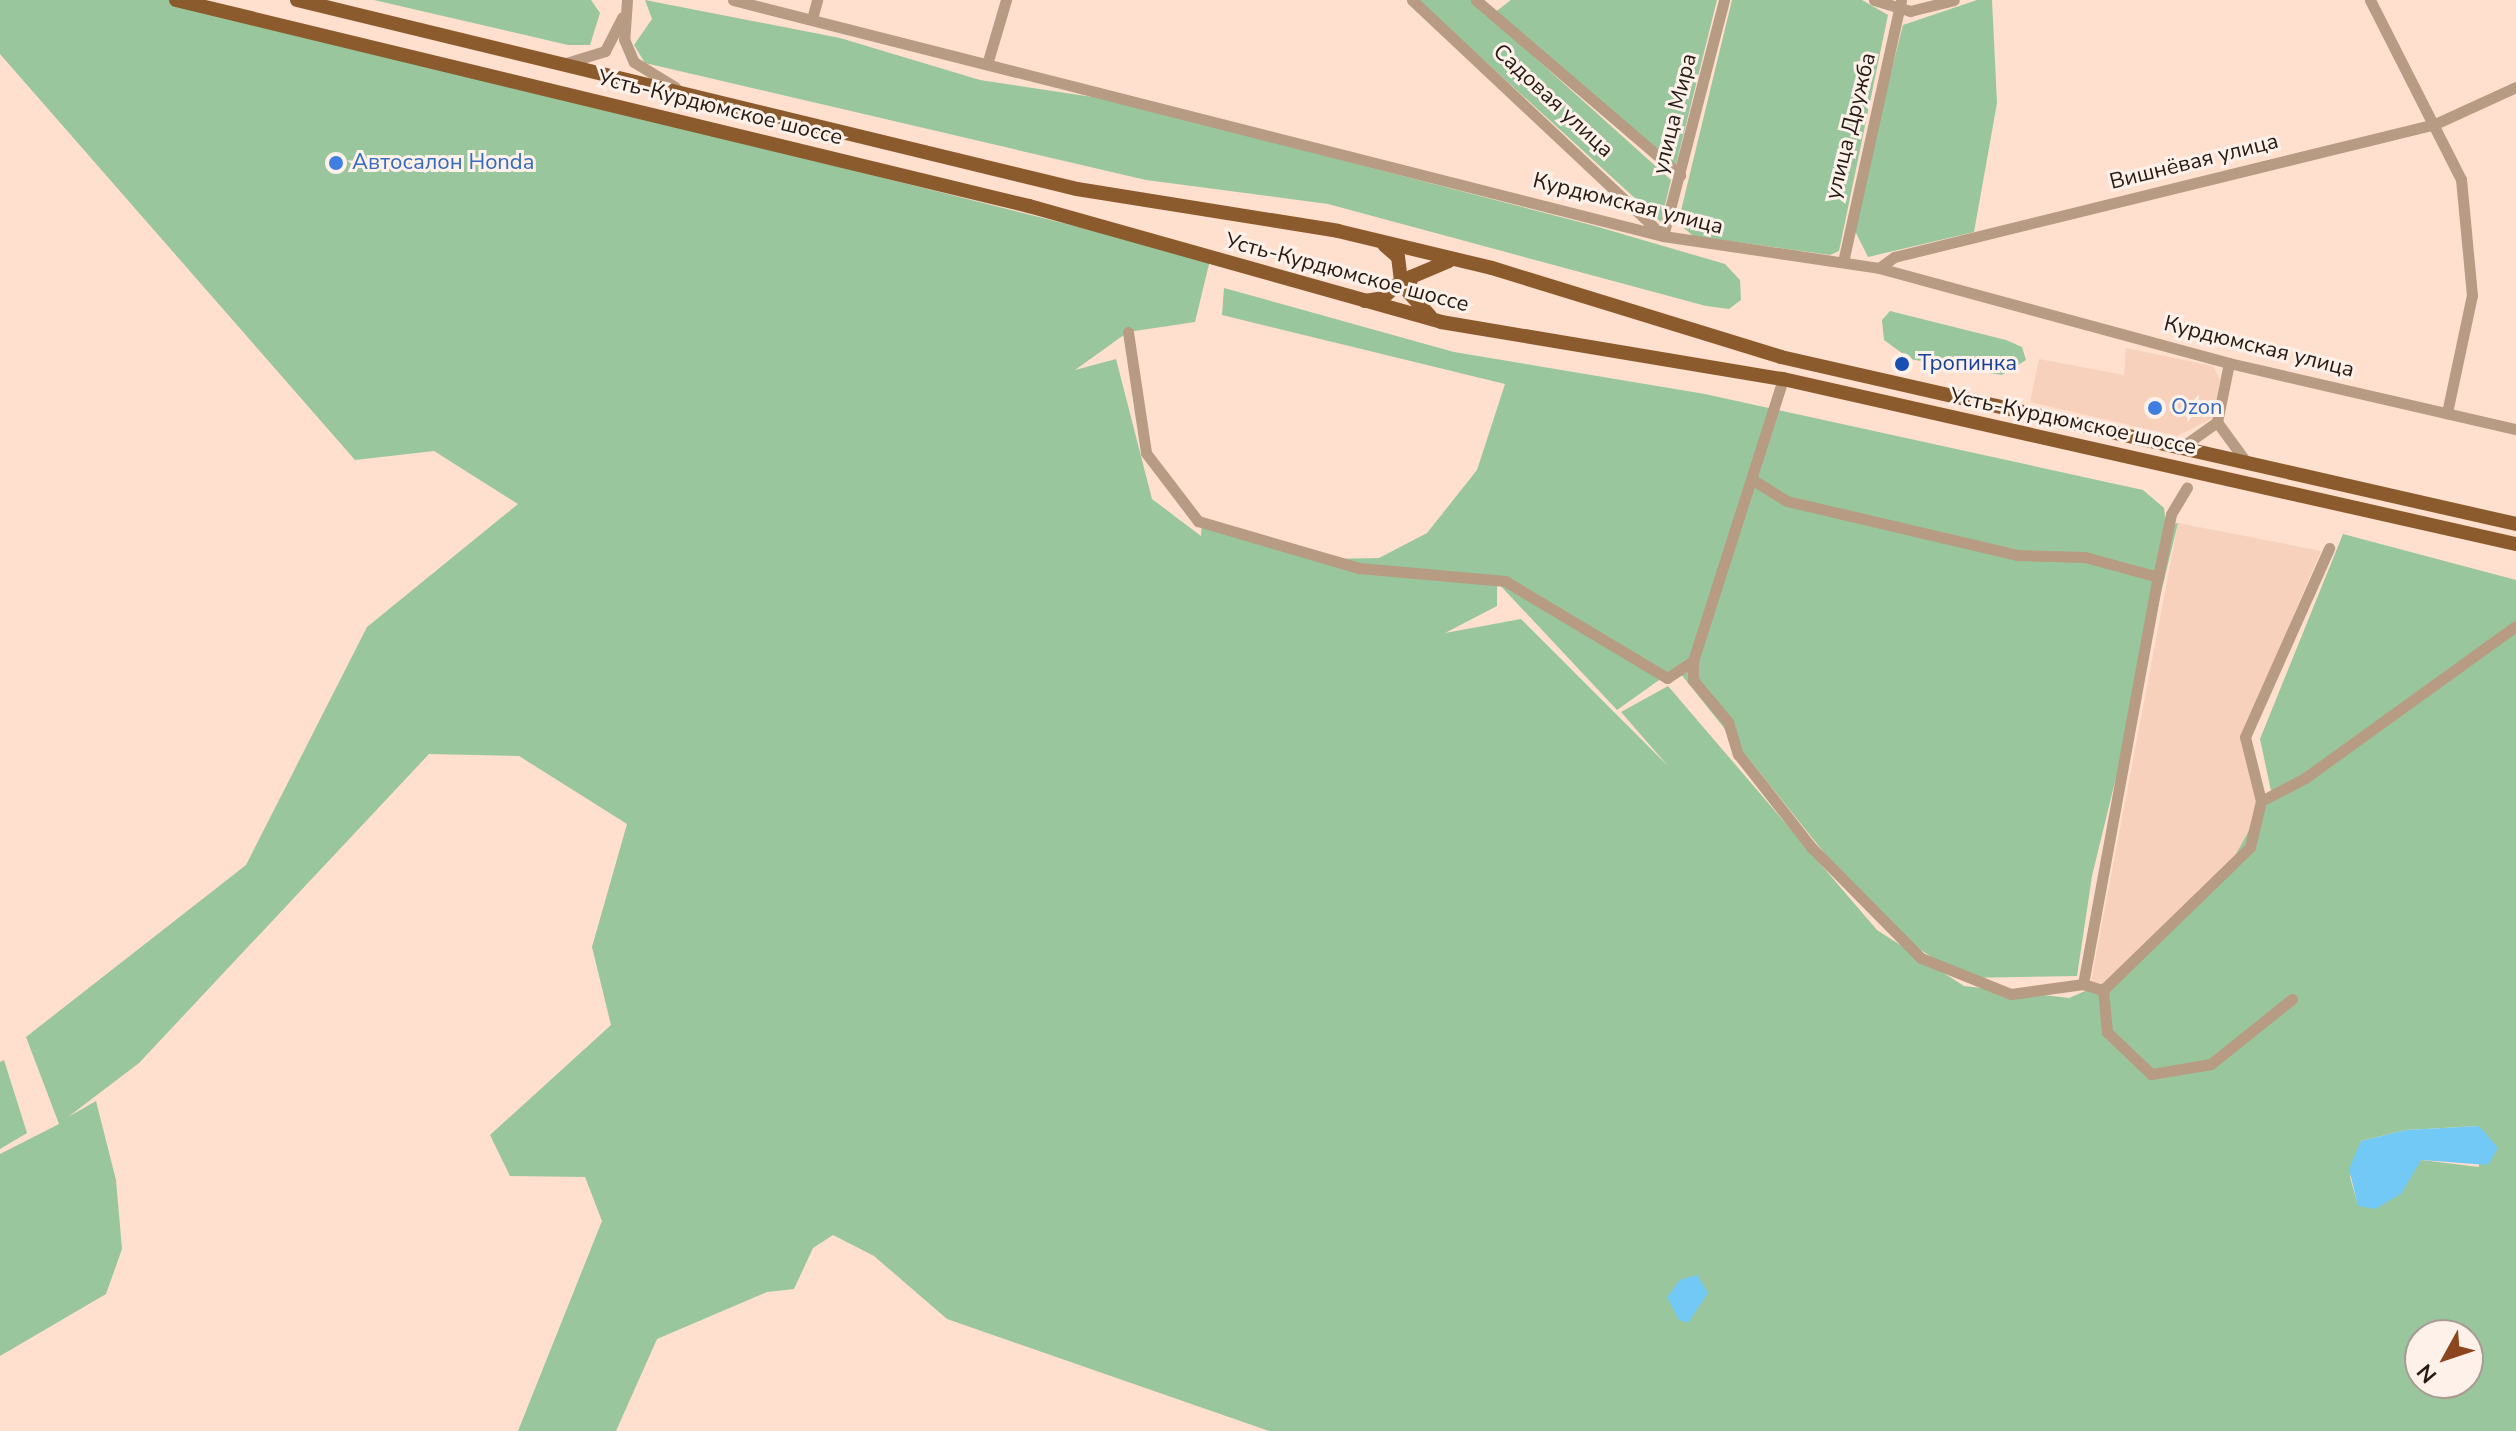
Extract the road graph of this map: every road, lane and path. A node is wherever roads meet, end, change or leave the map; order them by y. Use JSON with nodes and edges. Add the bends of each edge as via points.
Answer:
{"nodes":[{"id":1,"x":176,"y":0,"type":"edge"},
{"id":2,"x":297,"y":0,"type":"edge"},
{"id":3,"x":733,"y":0,"type":"edge"},
{"id":4,"x":817,"y":0,"type":"edge"},
{"id":5,"x":1006,"y":0,"type":"edge"},
{"id":6,"x":1412,"y":0,"type":"edge"},
{"id":7,"x":1476,"y":0,"type":"edge"},
{"id":8,"x":1724,"y":0,"type":"edge"},
{"id":9,"x":1874,"y":0,"type":"edge"},
{"id":10,"x":1954,"y":0,"type":"edge"},
{"id":11,"x":2370,"y":0,"type":"edge"},
{"id":12,"x":626,"y":5,"type":"edge"},
{"id":13,"x":1900,"y":5,"type":"edge"},
{"id":14,"x":812,"y":19,"type":"junction"},
{"id":15,"x":988,"y":61,"type":"junction"},
{"id":16,"x":562,"y":64,"type":"junction"},
{"id":17,"x":2516,"y":87,"type":"edge"},
{"id":18,"x":701,"y":98,"type":"junction"},
{"id":19,"x":2435,"y":124,"type":"junction"},
{"id":20,"x":1680,"y":175,"type":"junction"},
{"id":21,"x":1663,"y":236,"type":"junction"},
{"id":22,"x":1381,"y":243,"type":"junction"},
{"id":23,"x":1454,"y":260,"type":"junction"},
{"id":24,"x":1843,"y":262,"type":"junction"},
{"id":25,"x":1879,"y":268,"type":"junction"},
{"id":26,"x":1357,"y":301,"type":"junction"},
{"id":27,"x":1441,"y":322,"type":"junction"},
{"id":28,"x":1128,"y":332,"type":"dead end"},
{"id":29,"x":2229,"y":363,"type":"junction"},
{"id":30,"x":1783,"y":379,"type":"junction"},
{"id":31,"x":2447,"y":413,"type":"junction"},
{"id":32,"x":2217,"y":422,"type":"junction"},
{"id":33,"x":2516,"y":429,"type":"edge"},
{"id":34,"x":2178,"y":449,"type":"junction"},
{"id":35,"x":2247,"y":464,"type":"junction"},
{"id":36,"x":1753,"y":480,"type":"junction"},
{"id":37,"x":2187,"y":487,"type":"dead end"},
{"id":38,"x":2516,"y":524,"type":"edge"},
{"id":39,"x":2516,"y":544,"type":"edge"},
{"id":40,"x":2329,"y":548,"type":"dead end"},
{"id":41,"x":2158,"y":577,"type":"junction"},
{"id":42,"x":2516,"y":626,"type":"edge"},
{"id":43,"x":1693,"y":661,"type":"junction"},
{"id":44,"x":2261,"y":801,"type":"junction"},
{"id":45,"x":2083,"y":984,"type":"junction"},
{"id":46,"x":2103,"y":990,"type":"junction"},
{"id":47,"x":2292,"y":999,"type":"dead end"}],
"edges":[{"from":1,"to":26,"type":"main road","name":"Усть-Курдюмское шоссе","via":[[1029,206]]},
{"from":2,"to":16,"type":"main road","name":"Усть-Курдюмское шоссе"},
{"from":3,"to":14,"type":"street","name":"Курдюмская улица"},
{"from":4,"to":14,"type":"street"},
{"from":5,"to":15,"type":"street"},
{"from":6,"to":21,"type":"street","name":"Садовая улица"},
{"from":7,"to":20,"type":"street","name":"Садовая улица"},
{"from":8,"to":20,"type":"street","name":"улица Мира"},
{"from":9,"to":13,"type":"street"},
{"from":10,"to":13,"type":"street"},
{"from":11,"to":19,"type":"street"},
{"from":12,"to":16,"type":"street","via":[[605,51]]},
{"from":12,"to":18,"type":"street","via":[[624,39],[634,62]]},
{"from":13,"to":24,"type":"street","name":"улица Дружба"},
{"from":14,"to":15,"type":"street","name":"Курдюмская улица"},
{"from":15,"to":21,"type":"street","name":"Курдюмская улица"},
{"from":16,"to":18,"type":"main road","name":"Усть-Курдюмское шоссе"},
{"from":17,"to":19,"type":"street","name":"Вишнёвая улица"},
{"from":18,"to":22,"type":"main road","name":"Усть-Курдюмское шоссе","via":[[1077,189]]},
{"from":19,"to":25,"type":"street","name":"Вишнёвая улица","via":[[1894,257]]},
{"from":19,"to":31,"type":"street","via":[[2461,179],[2471,236],[2472,295]]},
{"from":20,"to":21,"type":"street","name":"улица Мира"},
{"from":21,"to":24,"type":"street","name":"Курдюмская улица"},
{"from":22,"to":23,"type":"main road","name":"Усть-Курдюмское шоссе"},
{"from":22,"to":26,"type":"main road","via":[[1398,257],[1401,281],[1383,298]]},
{"from":23,"to":27,"type":"main road","via":[[1417,270],[1409,285],[1420,310]]},
{"from":23,"to":34,"type":"main road","name":"Усть-Курдюмское шоссе","via":[[1781,357]]},
{"from":24,"to":25,"type":"street","name":"Курдюмская улица"},
{"from":25,"to":29,"type":"street","name":"Курдюмская улица"},
{"from":26,"to":27,"type":"main road","name":"Усть-Курдюмское шоссе"},
{"from":27,"to":30,"type":"main road","name":"Усть-Курдюмское шоссе"},
{"from":28,"to":43,"type":"street","via":[[1146,453],[1198,521],[1359,568],[1505,581],[1667,678]]},
{"from":29,"to":31,"type":"street","name":"Курдюмская улица"},
{"from":29,"to":32,"type":"street"},
{"from":30,"to":36,"type":"street"},
{"from":30,"to":39,"type":"main road","name":"Усть-Курдюмское шоссе"},
{"from":31,"to":33,"type":"street","name":"Курдюмская улица"},
{"from":32,"to":34,"type":"street"},
{"from":32,"to":35,"type":"street"},
{"from":34,"to":35,"type":"main road","name":"Усть-Курдюмское шоссе"},
{"from":35,"to":38,"type":"main road","name":"Усть-Курдюмское шоссе"},
{"from":36,"to":41,"type":"street","via":[[1787,501],[2018,555],[2085,557]]},
{"from":36,"to":43,"type":"street"},
{"from":37,"to":41,"type":"street","via":[[2171,514]]},
{"from":40,"to":44,"type":"street","via":[[2245,737]]},
{"from":41,"to":45,"type":"street"},
{"from":42,"to":44,"type":"street","via":[[2305,778]]},
{"from":43,"to":45,"type":"street","via":[[1693,680],[1728,722],[1738,754],[1812,848],[1921,958],[2011,994]]},
{"from":44,"to":46,"type":"street","via":[[2250,847]]},
{"from":45,"to":46,"type":"street"},
{"from":46,"to":47,"type":"street","via":[[2107,1032],[2151,1074],[2211,1064]]}]}
